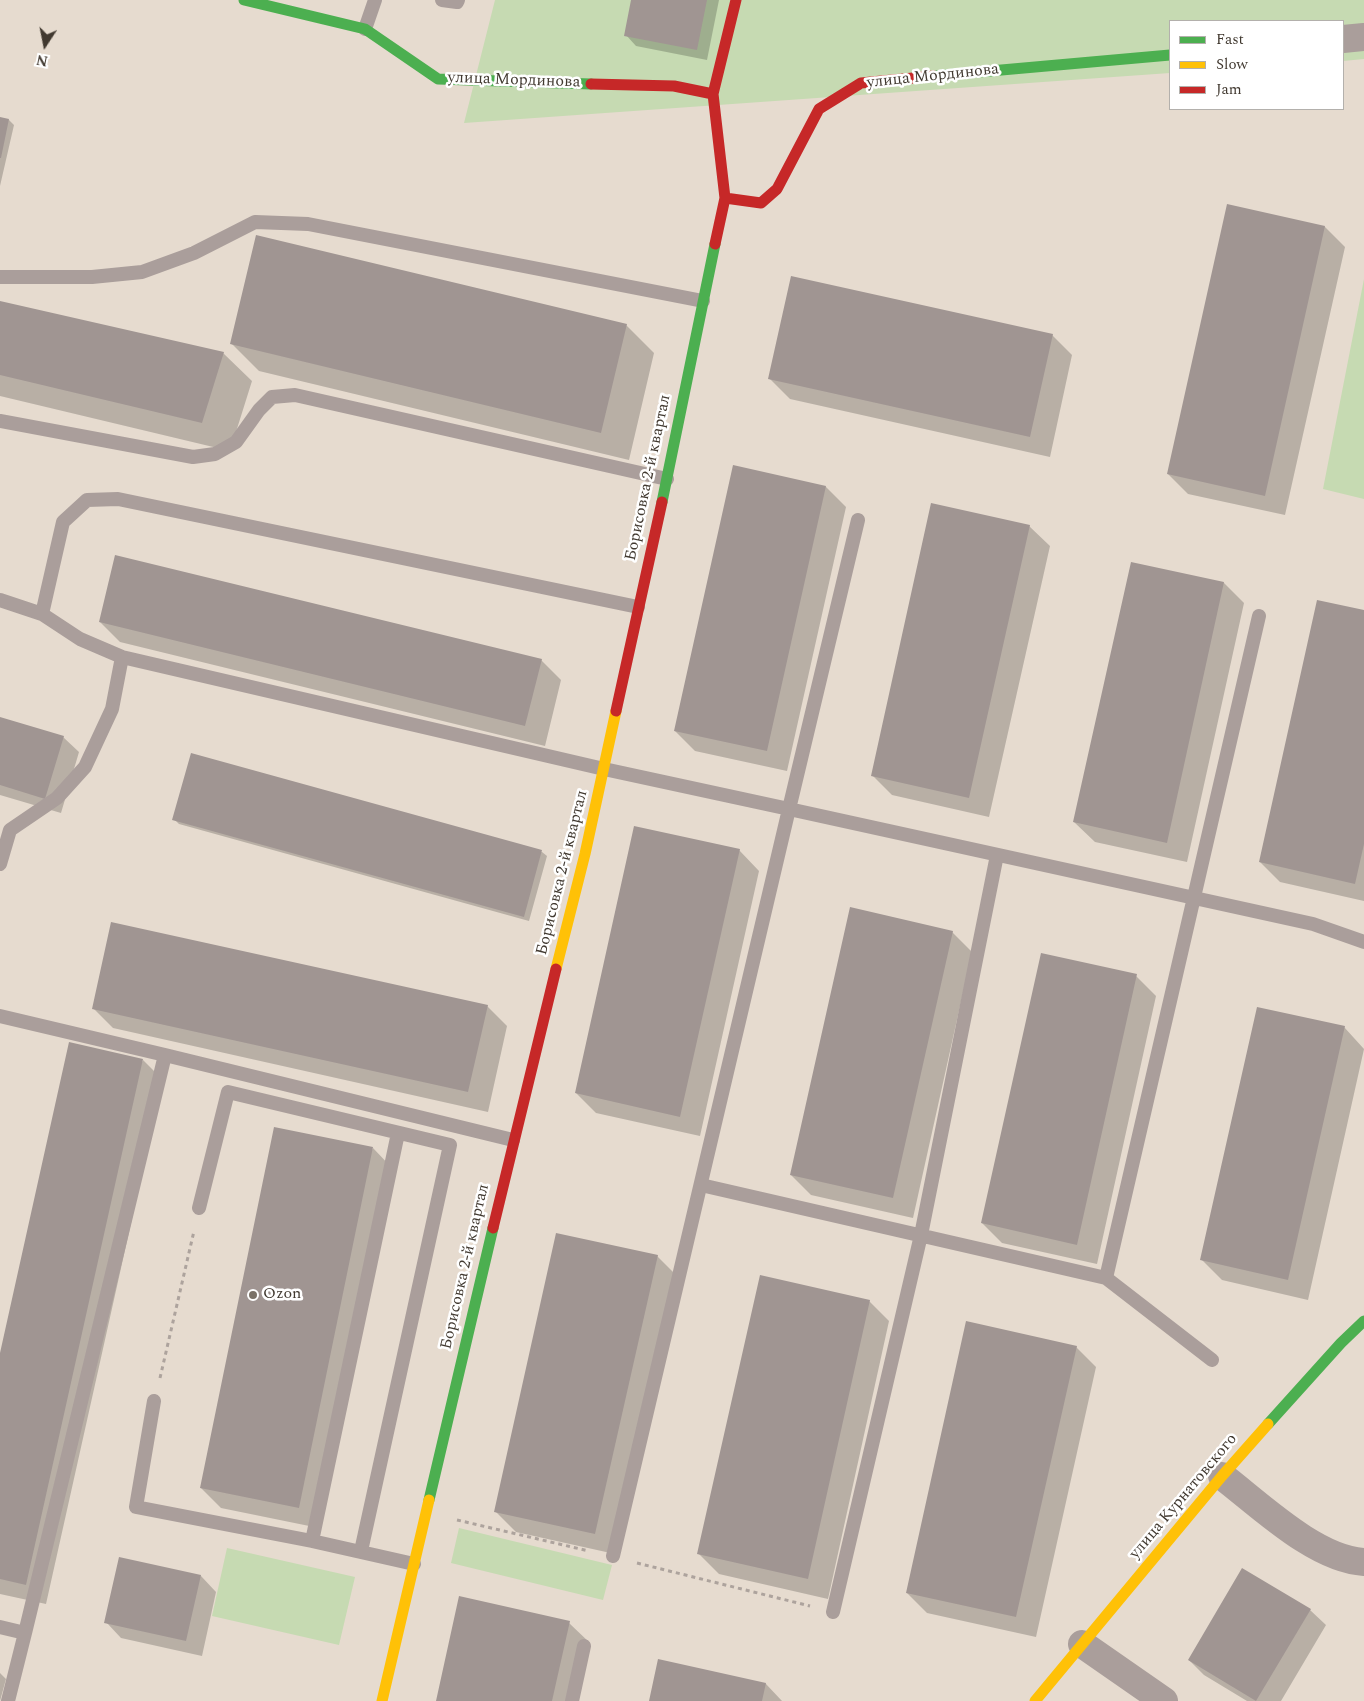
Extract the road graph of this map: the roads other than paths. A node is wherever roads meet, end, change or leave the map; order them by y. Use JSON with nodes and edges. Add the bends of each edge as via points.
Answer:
{"nodes":[{"id":1,"x":244,"y":0,"type":"edge"},
{"id":2,"x":375,"y":0,"type":"edge"},
{"id":3,"x":442,"y":0,"type":"edge"},
{"id":4,"x":458,"y":0,"type":"edge"},
{"id":5,"x":736,"y":0,"type":"edge"},
{"id":6,"x":365,"y":29,"type":"junction"},
{"id":7,"x":1364,"y":37,"type":"edge"},
{"id":8,"x":1344,"y":39,"type":"edge"},
{"id":9,"x":1169,"y":55,"type":"edge"},
{"id":10,"x":713,"y":94,"type":"junction"},
{"id":11,"x":725,"y":198,"type":"junction"},
{"id":12,"x":0,"y":277,"type":"edge"},
{"id":13,"x":703,"y":301,"type":"junction"},
{"id":14,"x":0,"y":421,"type":"edge"},
{"id":15,"x":667,"y":479,"type":"junction"},
{"id":16,"x":858,"y":520,"type":"dead end"},
{"id":17,"x":0,"y":600,"type":"edge"},
{"id":18,"x":638,"y":607,"type":"junction"},
{"id":19,"x":42,"y":614,"type":"junction"},
{"id":20,"x":1259,"y":616,"type":"dead end"},
{"id":21,"x":122,"y":657,"type":"junction"},
{"id":22,"x":604,"y":769,"type":"junction"},
{"id":23,"x":789,"y":809,"type":"junction"},
{"id":24,"x":997,"y":855,"type":"junction"},
{"id":25,"x":0,"y":864,"type":"edge"},
{"id":26,"x":1193,"y":896,"type":"junction"},
{"id":27,"x":1364,"y":942,"type":"edge"},
{"id":28,"x":0,"y":1016,"type":"edge"},
{"id":29,"x":165,"y":1056,"type":"junction"},
{"id":30,"x":398,"y":1133,"type":"junction"},
{"id":31,"x":513,"y":1140,"type":"junction"},
{"id":32,"x":701,"y":1184,"type":"junction"},
{"id":33,"x":200,"y":1208,"type":"road end"},
{"id":34,"x":921,"y":1235,"type":"junction"},
{"id":35,"x":1106,"y":1278,"type":"junction"},
{"id":36,"x":1364,"y":1321,"type":"edge"},
{"id":37,"x":1212,"y":1360,"type":"dead end"},
{"id":38,"x":154,"y":1401,"type":"road end"},
{"id":39,"x":1222,"y":1476,"type":"junction"},
{"id":40,"x":312,"y":1541,"type":"junction"},
{"id":41,"x":361,"y":1552,"type":"junction"},
{"id":42,"x":613,"y":1556,"type":"dead end"},
{"id":43,"x":1364,"y":1562,"type":"edge"},
{"id":44,"x":414,"y":1564,"type":"junction"},
{"id":45,"x":832,"y":1612,"type":"dead end"},
{"id":46,"x":0,"y":1627,"type":"edge"},
{"id":47,"x":25,"y":1633,"type":"junction"},
{"id":48,"x":1082,"y":1644,"type":"junction"},
{"id":49,"x":584,"y":1646,"type":"dead end"},
{"id":50,"x":8,"y":1701,"type":"edge"},
{"id":51,"x":382,"y":1701,"type":"edge"},
{"id":52,"x":572,"y":1701,"type":"edge"},
{"id":53,"x":1035,"y":1701,"type":"edge"},
{"id":54,"x":1164,"y":1701,"type":"edge"}],
"edges":[{"from":1,"to":6,"type":"street","name":"улица Мординова"},
{"from":2,"to":6,"type":"lane"},
{"from":3,"to":4,"type":"lane"},
{"from":5,"to":10,"type":"street","name":"Борисовка 2-й квартал"},
{"from":6,"to":10,"type":"street","name":"улица Мординова","via":[[438,79],[674,86]]},
{"from":7,"to":8,"type":"street"},
{"from":9,"to":11,"type":"street","name":"улица Мординова","via":[[861,83],[819,109],[776,189],[761,203]]},
{"from":10,"to":11,"type":"street","name":"Борисовка 2-й квартал"},
{"from":11,"to":13,"type":"street","name":"Борисовка 2-й квартал"},
{"from":12,"to":13,"type":"lane","via":[[92,278],[142,272],[194,253],[255,222],[308,224]]},
{"from":13,"to":15,"type":"street","name":"Борисовка 2-й квартал"},
{"from":14,"to":15,"type":"lane","via":[[193,457],[215,454],[236,442],[272,397],[295,395]]},
{"from":15,"to":18,"type":"street","name":"Борисовка 2-й квартал"},
{"from":16,"to":23,"type":"lane"},
{"from":17,"to":19,"type":"lane"},
{"from":18,"to":19,"type":"lane","via":[[118,499],[88,500],[63,522]]},
{"from":18,"to":22,"type":"street","name":"Борисовка 2-й квартал"},
{"from":19,"to":21,"type":"lane","via":[[80,639]]},
{"from":20,"to":26,"type":"lane"},
{"from":21,"to":22,"type":"lane"},
{"from":21,"to":25,"type":"lane","via":[[112,709],[84,767],[57,798],[10,830]]},
{"from":22,"to":23,"type":"lane"},
{"from":22,"to":31,"type":"street","name":"Борисовка 2-й квартал"},
{"from":23,"to":24,"type":"lane"},
{"from":23,"to":32,"type":"lane"},
{"from":24,"to":26,"type":"lane"},
{"from":24,"to":34,"type":"lane"},
{"from":26,"to":27,"type":"lane","via":[[1313,924]]},
{"from":26,"to":35,"type":"lane"},
{"from":28,"to":29,"type":"lane"},
{"from":29,"to":31,"type":"lane"},
{"from":29,"to":47,"type":"lane"},
{"from":30,"to":33,"type":"lane","via":[[228,1092]]},
{"from":30,"to":40,"type":"lane"},
{"from":30,"to":41,"type":"lane","via":[[450,1145]]},
{"from":31,"to":44,"type":"street","name":"Борисовка 2-й квартал"},
{"from":32,"to":34,"type":"lane"},
{"from":32,"to":42,"type":"lane"},
{"from":34,"to":35,"type":"lane"},
{"from":34,"to":45,"type":"lane"},
{"from":35,"to":37,"type":"lane"},
{"from":36,"to":39,"type":"street","name":"улица Курнатовского"},
{"from":38,"to":40,"type":"lane","via":[[136,1507]]},
{"from":39,"to":43,"type":"street","via":[[1314,1546]]},
{"from":39,"to":48,"type":"street","name":"улица Курнатовского"},
{"from":40,"to":41,"type":"lane"},
{"from":41,"to":44,"type":"lane"},
{"from":44,"to":51,"type":"street","name":"Борисовка 2-й квартал"},
{"from":46,"to":47,"type":"lane"},
{"from":47,"to":50,"type":"lane"},
{"from":48,"to":53,"type":"street","name":"улица Курнатовского"},
{"from":48,"to":54,"type":"street"},
{"from":49,"to":52,"type":"lane"}]}
